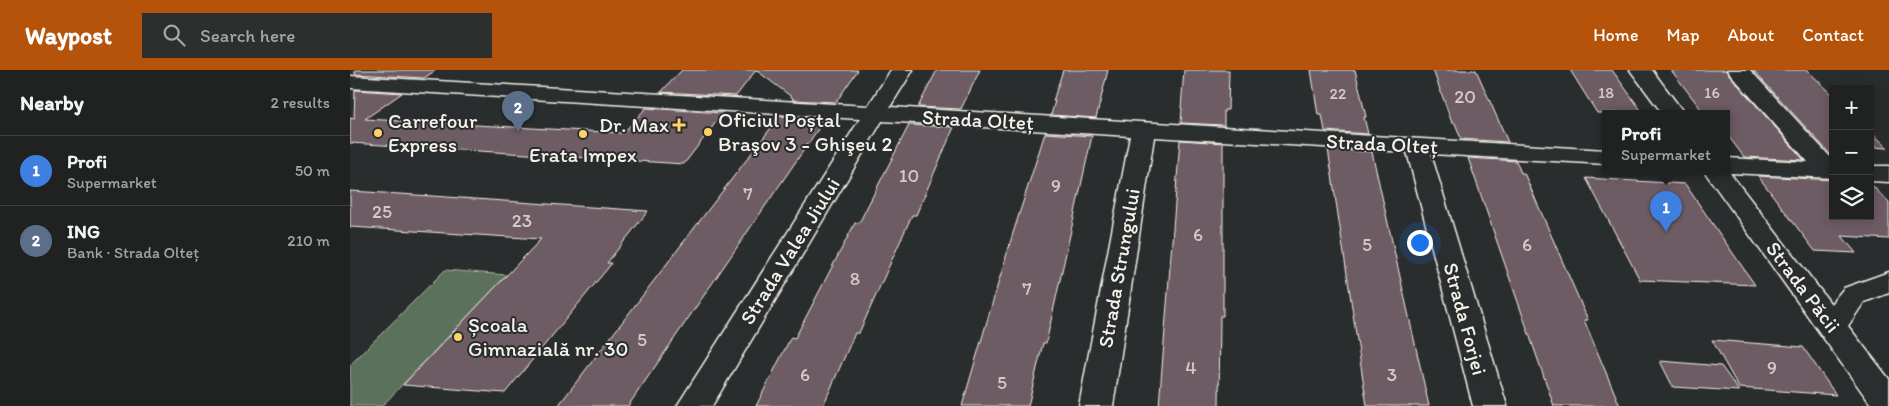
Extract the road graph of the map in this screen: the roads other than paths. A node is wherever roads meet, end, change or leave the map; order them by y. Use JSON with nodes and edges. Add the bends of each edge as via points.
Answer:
{"nodes":[{"id":1,"x":902,"y":70,"type":"edge"},
{"id":2,"x":1641,"y":70,"type":"edge"},
{"id":3,"x":1738,"y":70,"type":"edge"},
{"id":4,"x":350,"y":82,"type":"edge"},
{"id":5,"x":1671,"y":110,"type":"edge"},
{"id":6,"x":875,"y":114,"type":"junction"},
{"id":7,"x":1143,"y":130,"type":"junction"},
{"id":8,"x":1418,"y":146,"type":"junction"},
{"id":9,"x":1602,"y":157,"type":"edge"},
{"id":10,"x":1730,"y":165,"type":"edge"},
{"id":11,"x":1829,"y":169,"type":"edge"},
{"id":12,"x":1829,"y":171,"type":"edge"},
{"id":13,"x":1874,"y":173,"type":"edge"},
{"id":14,"x":1889,"y":174,"type":"edge"},
{"id":15,"x":1719,"y":175,"type":"edge"},
{"id":16,"x":1889,"y":282,"type":"edge"},
{"id":17,"x":1832,"y":326,"type":"junction"},
{"id":18,"x":1889,"y":404,"type":"edge"},
{"id":19,"x":694,"y":406,"type":"edge"},
{"id":20,"x":1096,"y":406,"type":"edge"},
{"id":21,"x":1490,"y":406,"type":"edge"}],
"edges":[{"from":1,"to":6,"type":"street","name":"Strada Valea Jiului"},
{"from":2,"to":5,"type":"street"},
{"from":3,"to":11,"type":"street"},
{"from":4,"to":6,"type":"street","name":"Strada Olteț"},
{"from":6,"to":7,"type":"street","name":"Strada Olteț"},
{"from":6,"to":19,"type":"street","name":"Strada Valea Jiului"},
{"from":7,"to":8,"type":"street","name":"Strada Olteț"},
{"from":7,"to":20,"type":"street","name":"Strada Strungului"},
{"from":8,"to":9,"type":"street","name":"Strada Olteț"},
{"from":8,"to":21,"type":"street","name":"Strada Forjei"},
{"from":10,"to":12,"type":"street"},
{"from":13,"to":14,"type":"street"},
{"from":15,"to":17,"type":"street","name":"Strada Păcii"},
{"from":16,"to":17,"type":"street","via":[[1854,295]]},
{"from":17,"to":18,"type":"street","name":"Strada Păcii"}]}
